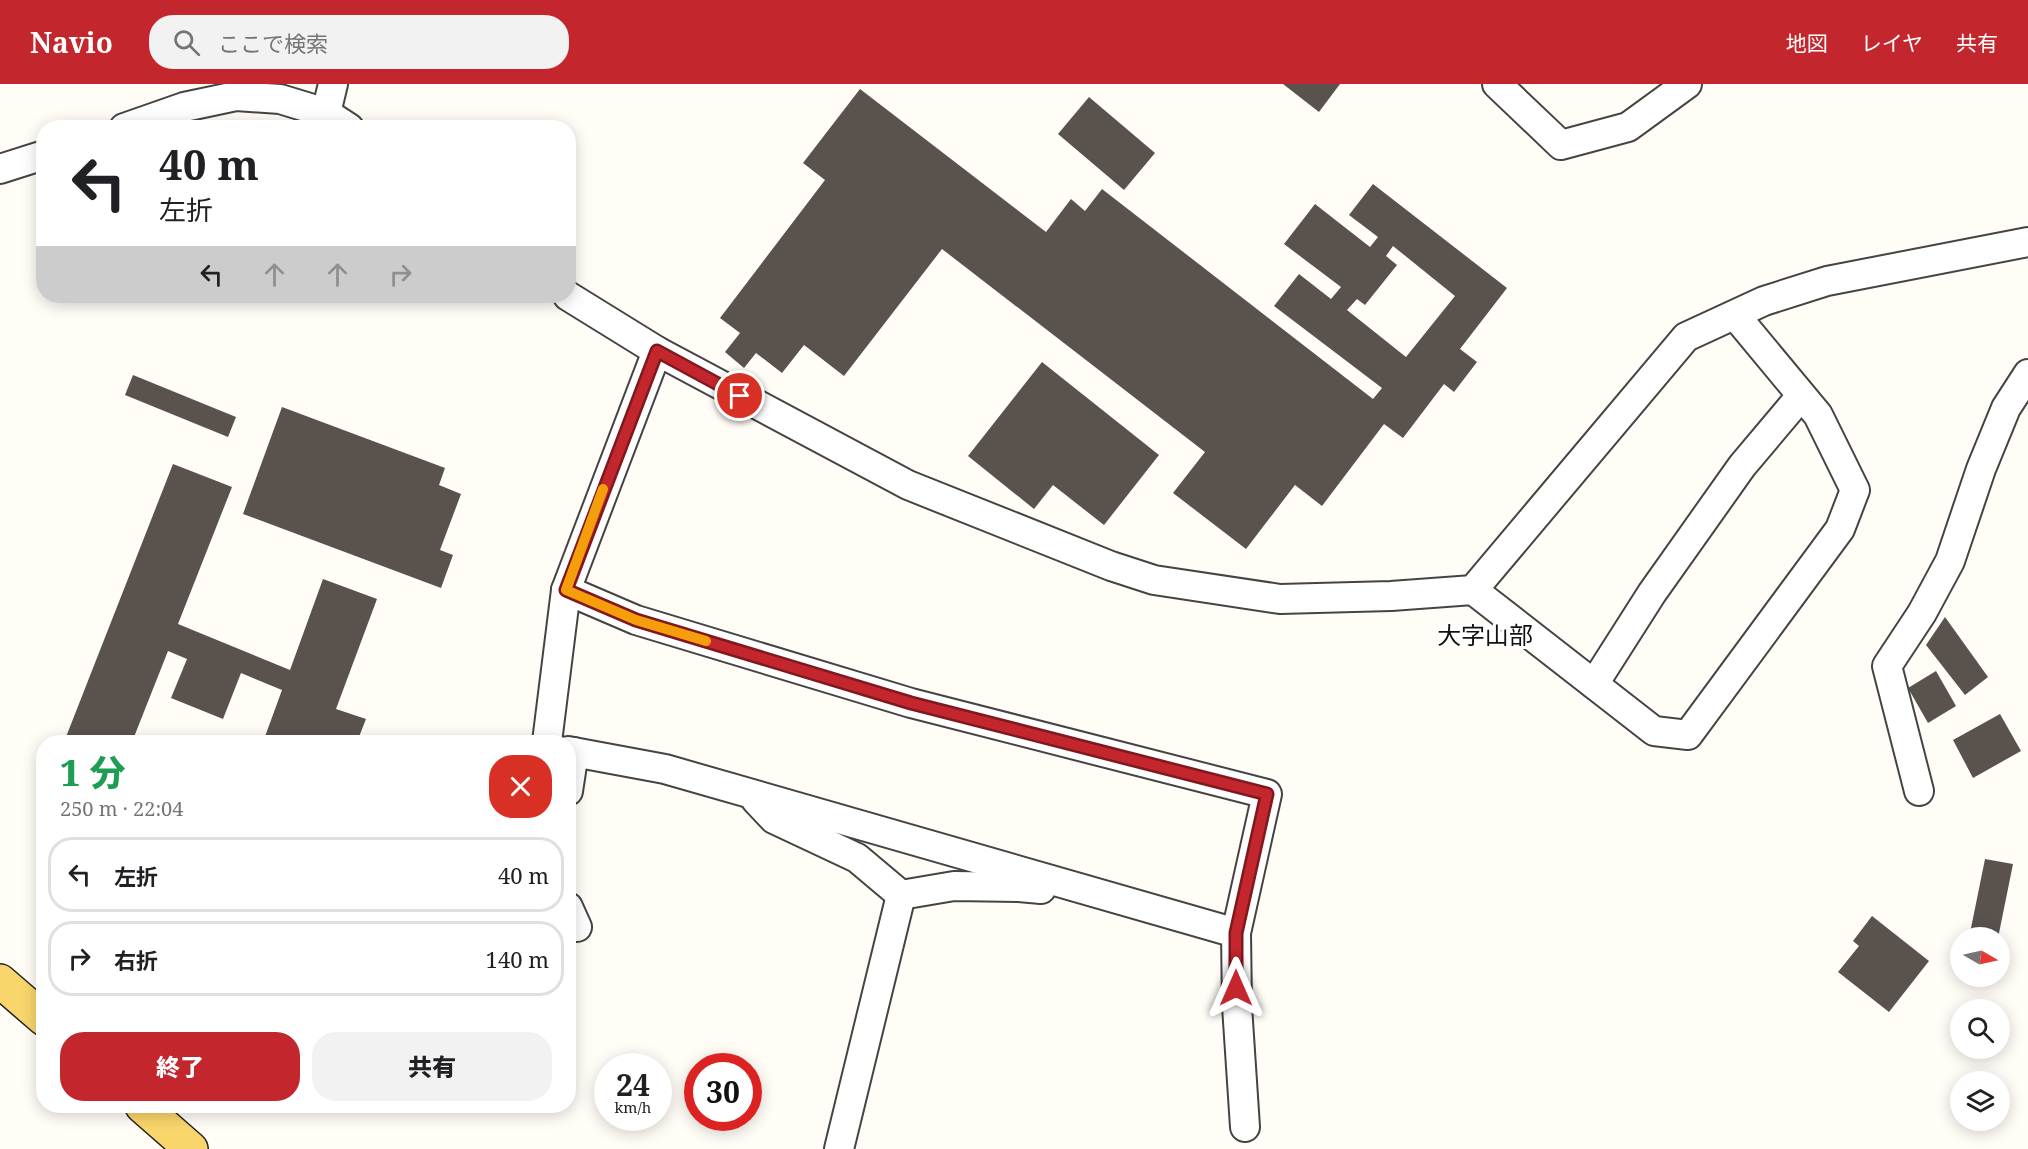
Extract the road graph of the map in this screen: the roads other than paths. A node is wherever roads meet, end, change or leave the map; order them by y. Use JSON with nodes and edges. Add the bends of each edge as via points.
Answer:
{"nodes":[{"id":1,"x":333,"y":84,"type":"edge"},
{"id":2,"x":1497,"y":84,"type":"edge"},
{"id":3,"x":1687,"y":84,"type":"edge"},
{"id":4,"x":147,"y":120,"type":"edge"},
{"id":5,"x":338,"y":120,"type":"edge"},
{"id":6,"x":36,"y":158,"type":"edge"},
{"id":7,"x":0,"y":169,"type":"edge"},
{"id":8,"x":2028,"y":242,"type":"edge"},
{"id":9,"x":576,"y":301,"type":"edge"},
{"id":10,"x":1735,"y":315,"type":"junction"},
{"id":11,"x":657,"y":351,"type":"junction"},
{"id":12,"x":2028,"y":374,"type":"edge"},
{"id":13,"x":1801,"y":396,"type":"junction"},
{"id":14,"x":566,"y":590,"type":"junction"},
{"id":15,"x":1473,"y":590,"type":"junction"},
{"id":16,"x":1594,"y":684,"type":"junction"},
{"id":17,"x":548,"y":735,"type":"edge"},
{"id":18,"x":576,"y":753,"type":"edge"},
{"id":19,"x":1919,"y":791,"type":"dead end"},
{"id":20,"x":750,"y":794,"type":"junction"},
{"id":21,"x":901,"y":896,"type":"junction"},
{"id":22,"x":1108,"y":897,"type":"junction"},
{"id":23,"x":1236,"y":933,"type":"junction"},
{"id":24,"x":0,"y":981,"type":"edge"},
{"id":25,"x":36,"y":1012,"type":"edge"},
{"id":26,"x":150,"y":1113,"type":"edge"},
{"id":27,"x":1245,"y":1127,"type":"dead end"},
{"id":28,"x":191,"y":1149,"type":"edge"},
{"id":29,"x":839,"y":1149,"type":"edge"}],
"edges":[{"from":1,"to":5,"type":"street"},
{"from":2,"to":3,"type":"street","via":[[1561,145],[1628,127]]},
{"from":4,"to":5,"type":"street","via":[[236,96],[280,99]]},
{"from":6,"to":7,"type":"street"},
{"from":8,"to":10,"type":"street","via":[[1827,281]]},
{"from":9,"to":11,"type":"street"},
{"from":10,"to":13,"type":"street"},
{"from":10,"to":15,"type":"street","via":[[1686,338]]},
{"from":11,"to":14,"type":"street"},
{"from":11,"to":15,"type":"street","via":[[908,485],[1154,580],[1280,599]]},
{"from":12,"to":19,"type":"street","via":[[2006,408],[1950,561],[1887,666]]},
{"from":13,"to":16,"type":"street","via":[[1742,466],[1652,592]]},
{"from":13,"to":16,"type":"street","via":[[1818,415],[1855,490],[1840,529],[1688,735],[1654,731]]},
{"from":14,"to":17,"type":"street"},
{"from":14,"to":23,"type":"street","via":[[636,620],[911,703],[1267,794]]},
{"from":15,"to":16,"type":"street"},
{"from":18,"to":20,"type":"street","via":[[665,769]]},
{"from":20,"to":21,"type":"street","via":[[774,819],[856,858]]},
{"from":20,"to":22,"type":"street"},
{"from":21,"to":22,"type":"street","via":[[954,886],[1019,886]]},
{"from":21,"to":29,"type":"street"},
{"from":22,"to":23,"type":"street"},
{"from":23,"to":27,"type":"street"},
{"from":24,"to":25,"type":"main road"},
{"from":26,"to":28,"type":"main road"}]}
